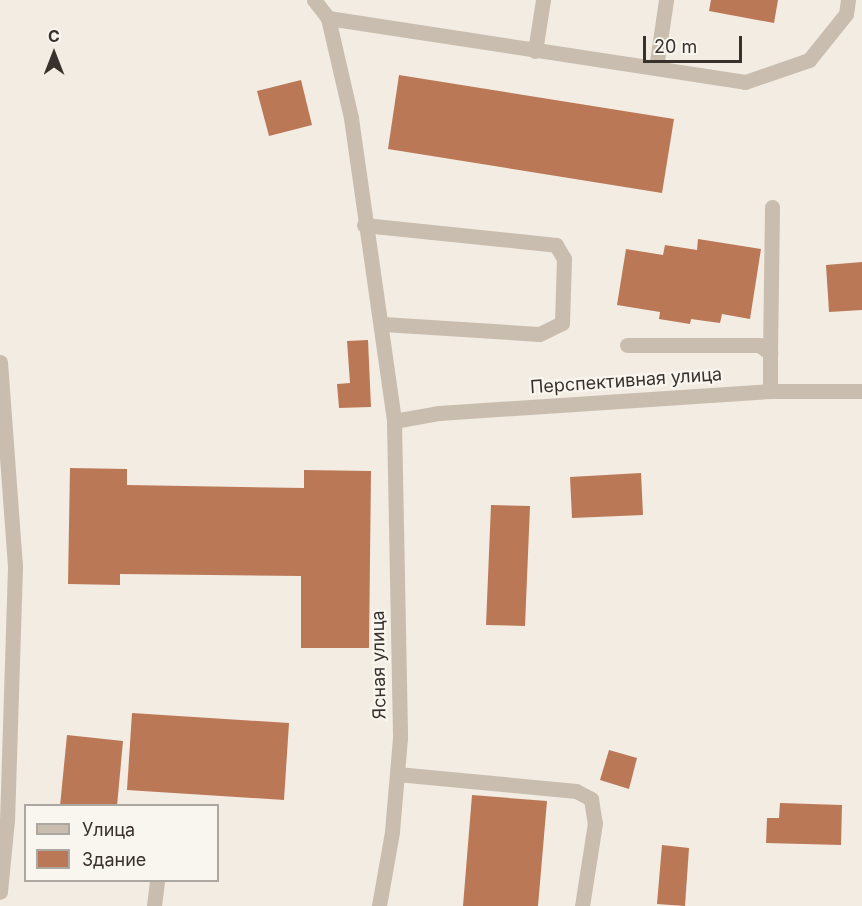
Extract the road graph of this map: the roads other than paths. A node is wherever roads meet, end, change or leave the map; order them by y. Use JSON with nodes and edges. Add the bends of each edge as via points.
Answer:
{"nodes":[{"id":1,"x":314,"y":0,"type":"edge"},
{"id":2,"x":543,"y":0,"type":"edge"},
{"id":3,"x":666,"y":0,"type":"edge"},
{"id":4,"x":848,"y":0,"type":"edge"},
{"id":5,"x":328,"y":18,"type":"junction"},
{"id":6,"x":535,"y":51,"type":"junction"},
{"id":7,"x":656,"y":68,"type":"junction"},
{"id":8,"x":772,"y":207,"type":"dead end"},
{"id":9,"x":364,"y":225,"type":"junction"},
{"id":10,"x":383,"y":324,"type":"junction"},
{"id":11,"x":627,"y":345,"type":"dead end"},
{"id":12,"x":770,"y":353,"type":"junction"},
{"id":13,"x":0,"y":362,"type":"edge"},
{"id":14,"x":770,"y":391,"type":"junction"},
{"id":15,"x":862,"y":391,"type":"edge"},
{"id":16,"x":394,"y":421,"type":"junction"},
{"id":17,"x":397,"y":774,"type":"junction"},
{"id":18,"x":157,"y":882,"type":"edge"},
{"id":19,"x":0,"y":892,"type":"edge"},
{"id":20,"x":154,"y":906,"type":"edge"},
{"id":21,"x":379,"y":906,"type":"edge"},
{"id":22,"x":582,"y":906,"type":"edge"}],
"edges":[{"from":1,"to":5,"type":"street"},
{"from":2,"to":6,"type":"street"},
{"from":3,"to":7,"type":"street"},
{"from":4,"to":7,"type":"street","via":[[846,14],[809,60],[745,82]]},
{"from":5,"to":6,"type":"street"},
{"from":5,"to":9,"type":"street","name":"Ясная улица","via":[[351,118]]},
{"from":6,"to":7,"type":"street"},
{"from":8,"to":12,"type":"street"},
{"from":9,"to":10,"type":"street","name":"Ясная улица"},
{"from":9,"to":10,"type":"street","via":[[556,245],[564,259],[562,323],[540,333]]},
{"from":10,"to":16,"type":"street","name":"Ясная улица"},
{"from":11,"to":12,"type":"street","via":[[748,342]]},
{"from":12,"to":14,"type":"street"},
{"from":13,"to":19,"type":"street","via":[[15,567],[7,820]]},
{"from":14,"to":15,"type":"street","name":"Перспективная улица"},
{"from":14,"to":16,"type":"street","name":"Перспективная улица","via":[[439,413]]},
{"from":16,"to":17,"type":"street","name":"Ясная улица","via":[[400,738]]},
{"from":17,"to":21,"type":"street","name":"Ясная улица"},
{"from":17,"to":22,"type":"street","via":[[576,791],[591,799],[595,823]]},
{"from":18,"to":20,"type":"street"}]}
